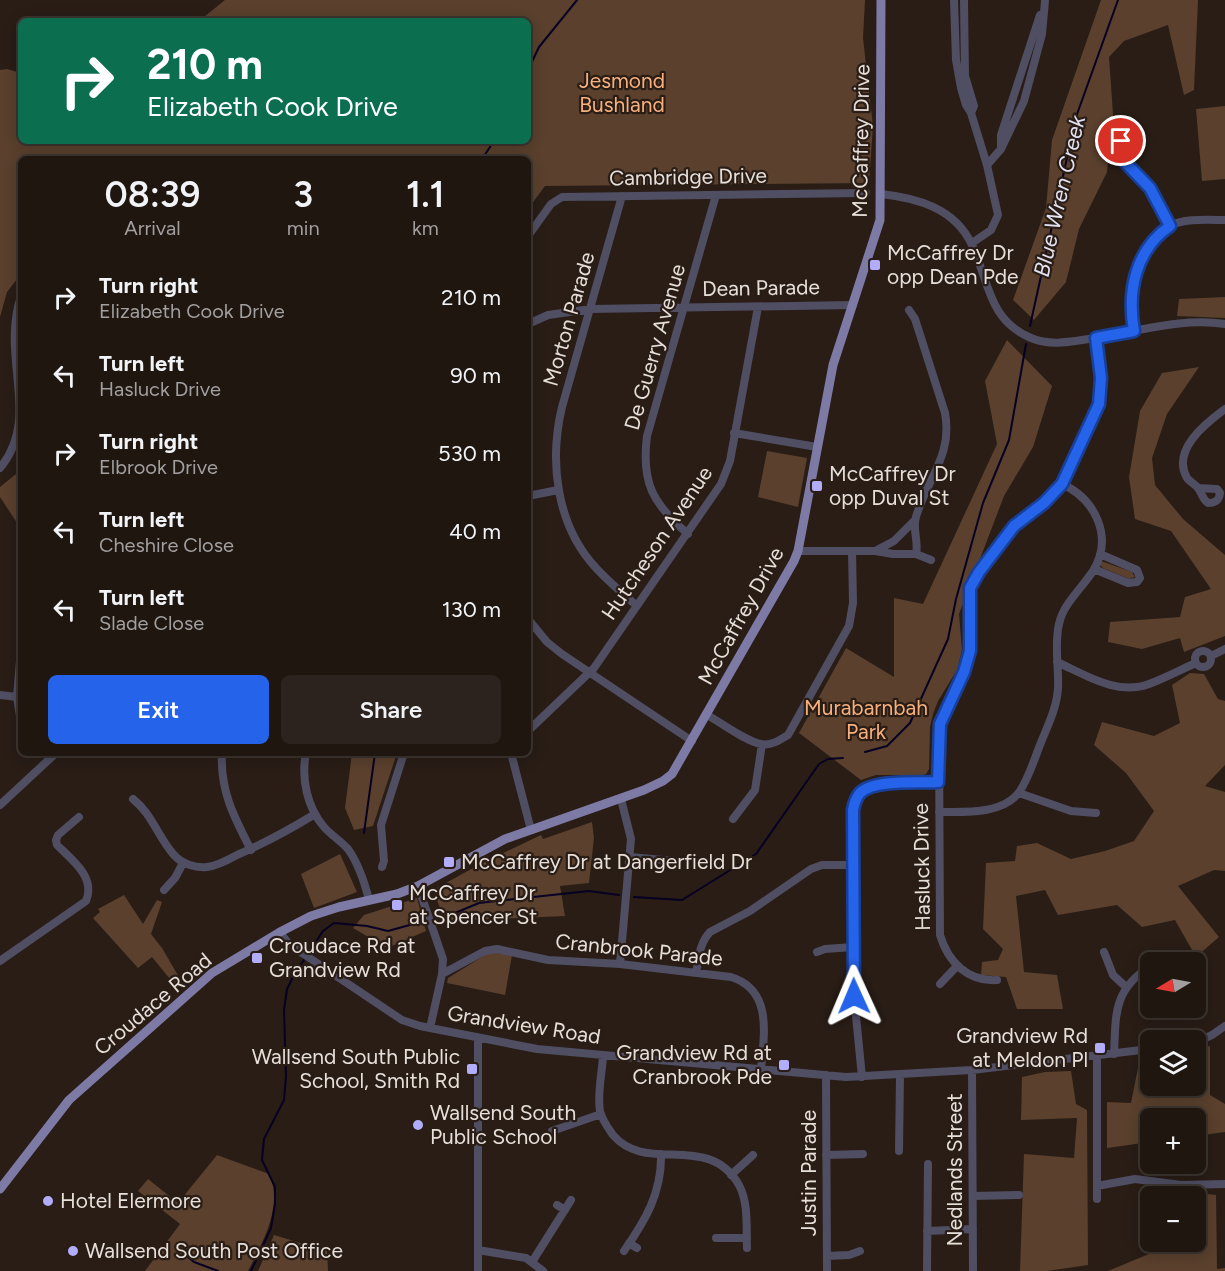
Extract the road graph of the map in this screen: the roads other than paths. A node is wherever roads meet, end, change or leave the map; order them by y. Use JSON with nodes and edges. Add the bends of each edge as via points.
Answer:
{"nodes":[{"id":1,"x":881,"y":0,"type":"edge"},
{"id":2,"x":954,"y":0,"type":"edge"},
{"id":3,"x":964,"y":0,"type":"edge"},
{"id":4,"x":1046,"y":0,"type":"edge"},
{"id":5,"x":971,"y":113,"type":"junction"},
{"id":6,"x":1125,"y":127,"type":"dead end"},
{"id":7,"x":987,"y":165,"type":"junction"},
{"id":8,"x":866,"y":193,"type":"dead end"},
{"id":9,"x":881,"y":194,"type":"junction"},
{"id":10,"x":717,"y":195,"type":"junction"},
{"id":11,"x":622,"y":196,"type":"junction"},
{"id":12,"x":1225,"y":220,"type":"edge"},
{"id":13,"x":1170,"y":226,"type":"junction"},
{"id":14,"x":531,"y":232,"type":"edge"},
{"id":15,"x":972,"y":243,"type":"junction"},
{"id":16,"x":18,"y":302,"type":"edge"},
{"id":17,"x":853,"y":305,"type":"junction"},
{"id":18,"x":758,"y":307,"type":"junction"},
{"id":19,"x":685,"y":308,"type":"junction"},
{"id":20,"x":591,"y":309,"type":"junction"},
{"id":21,"x":909,"y":310,"type":"dead end"},
{"id":22,"x":531,"y":323,"type":"edge"},
{"id":23,"x":1225,"y":324,"type":"edge"},
{"id":24,"x":1134,"y":331,"type":"junction"},
{"id":25,"x":6,"y":337,"type":"dead end"},
{"id":26,"x":1096,"y":338,"type":"junction"},
{"id":27,"x":9,"y":386,"type":"dead end"},
{"id":28,"x":1225,"y":409,"type":"edge"},
{"id":29,"x":734,"y":433,"type":"junction"},
{"id":30,"x":817,"y":447,"type":"junction"},
{"id":31,"x":0,"y":468,"type":"edge"},
{"id":32,"x":1062,"y":484,"type":"junction"},
{"id":33,"x":1198,"y":488,"type":"dead end"},
{"id":34,"x":558,"y":490,"type":"junction"},
{"id":35,"x":531,"y":495,"type":"edge"},
{"id":36,"x":915,"y":520,"type":"junction"},
{"id":37,"x":688,"y":534,"type":"junction"},
{"id":38,"x":798,"y":551,"type":"junction"},
{"id":39,"x":852,"y":551,"type":"junction"},
{"id":40,"x":875,"y":551,"type":"junction"},
{"id":41,"x":916,"y":554,"type":"junction"},
{"id":42,"x":1100,"y":554,"type":"junction"},
{"id":43,"x":931,"y":560,"type":"dead end"},
{"id":44,"x":1094,"y":569,"type":"junction"},
{"id":45,"x":637,"y":606,"type":"junction"},
{"id":46,"x":531,"y":623,"type":"edge"},
{"id":47,"x":1225,"y":649,"type":"edge"},
{"id":48,"x":1211,"y":656,"type":"junction"},
{"id":49,"x":1057,"y":662,"type":"junction"},
{"id":50,"x":1196,"y":663,"type":"junction"},
{"id":51,"x":590,"y":672,"type":"junction"},
{"id":52,"x":18,"y":685,"type":"edge"},
{"id":53,"x":0,"y":695,"type":"edge"},
{"id":54,"x":17,"y":697,"type":"junction"},
{"id":55,"x":18,"y":703,"type":"edge"},
{"id":56,"x":707,"y":715,"type":"junction"},
{"id":57,"x":531,"y":728,"type":"edge"},
{"id":58,"x":692,"y":741,"type":"junction"},
{"id":59,"x":762,"y":744,"type":"junction"},
{"id":60,"x":46,"y":756,"type":"edge"},
{"id":61,"x":222,"y":756,"type":"edge"},
{"id":62,"x":306,"y":756,"type":"edge"},
{"id":63,"x":403,"y":756,"type":"edge"},
{"id":64,"x":512,"y":756,"type":"edge"},
{"id":65,"x":938,"y":782,"type":"junction"},
{"id":66,"x":1019,"y":793,"type":"junction"},
{"id":67,"x":133,"y":799,"type":"dead end"},
{"id":68,"x":621,"y":799,"type":"junction"},
{"id":69,"x":0,"y":805,"type":"edge"},
{"id":70,"x":939,"y":812,"type":"junction"},
{"id":71,"x":1096,"y":813,"type":"dead end"},
{"id":72,"x":315,"y":814,"type":"junction"},
{"id":73,"x":79,"y":817,"type":"dead end"},
{"id":74,"x":733,"y":819,"type":"dead end"},
{"id":75,"x":531,"y":830,"type":"junction"},
{"id":76,"x":251,"y":849,"type":"junction"},
{"id":77,"x":630,"y":857,"type":"junction"},
{"id":78,"x":674,"y":861,"type":"dead end"},
{"id":79,"x":183,"y":863,"type":"junction"},
{"id":80,"x":854,"y":865,"type":"junction"},
{"id":81,"x":382,"y":867,"type":"dead end"},
{"id":82,"x":418,"y":886,"type":"junction"},
{"id":83,"x":164,"y":890,"type":"dead end"},
{"id":84,"x":369,"y":900,"type":"junction"},
{"id":85,"x":280,"y":932,"type":"junction"},
{"id":86,"x":854,"y":947,"type":"junction"},
{"id":87,"x":817,"y":952,"type":"dead end"},
{"id":88,"x":1104,"y":952,"type":"dead end"},
{"id":89,"x":0,"y":961,"type":"edge"},
{"id":90,"x":620,"y":964,"type":"junction"},
{"id":91,"x":957,"y":966,"type":"junction"},
{"id":92,"x":696,"y":973,"type":"junction"},
{"id":93,"x":1140,"y":973,"type":"edge"},
{"id":94,"x":442,"y":974,"type":"junction"},
{"id":95,"x":997,"y":980,"type":"dead end"},
{"id":96,"x":940,"y":984,"type":"dead end"},
{"id":97,"x":1126,"y":987,"type":"junction"},
{"id":98,"x":1225,"y":1026,"type":"edge"},
{"id":99,"x":430,"y":1028,"type":"junction"},
{"id":100,"x":478,"y":1038,"type":"junction"},
{"id":101,"x":1206,"y":1038,"type":"edge"},
{"id":102,"x":1140,"y":1050,"type":"edge"},
{"id":103,"x":1114,"y":1054,"type":"junction"},
{"id":104,"x":603,"y":1056,"type":"junction"},
{"id":105,"x":1097,"y":1056,"type":"junction"},
{"id":106,"x":761,"y":1069,"type":"junction"},
{"id":107,"x":972,"y":1070,"type":"junction"},
{"id":108,"x":826,"y":1075,"type":"junction"},
{"id":109,"x":900,"y":1075,"type":"junction"},
{"id":110,"x":862,"y":1077,"type":"junction"},
{"id":111,"x":601,"y":1114,"type":"junction"},
{"id":112,"x":552,"y":1131,"type":"dead end"},
{"id":113,"x":899,"y":1151,"type":"dead end"},
{"id":114,"x":662,"y":1154,"type":"junction"},
{"id":115,"x":863,"y":1154,"type":"dead end"},
{"id":116,"x":753,"y":1155,"type":"dead end"},
{"id":117,"x":826,"y":1155,"type":"junction"},
{"id":118,"x":928,"y":1164,"type":"dead end"},
{"id":119,"x":731,"y":1175,"type":"junction"},
{"id":120,"x":1225,"y":1184,"type":"edge"},
{"id":121,"x":1097,"y":1186,"type":"junction"},
{"id":122,"x":0,"y":1189,"type":"edge"},
{"id":123,"x":1018,"y":1195,"type":"dead end"},
{"id":124,"x":973,"y":1196,"type":"junction"},
{"id":125,"x":1097,"y":1199,"type":"dead end"},
{"id":126,"x":571,"y":1200,"type":"dead end"},
{"id":127,"x":557,"y":1205,"type":"dead end"},
{"id":128,"x":565,"y":1210,"type":"junction"},
{"id":129,"x":973,"y":1229,"type":"junction"},
{"id":130,"x":927,"y":1231,"type":"junction"},
{"id":131,"x":716,"y":1238,"type":"dead end"},
{"id":132,"x":747,"y":1238,"type":"junction"},
{"id":133,"x":629,"y":1243,"type":"junction"},
{"id":134,"x":638,"y":1248,"type":"dead end"},
{"id":135,"x":747,"y":1248,"type":"dead end"},
{"id":136,"x":478,"y":1250,"type":"junction"},
{"id":137,"x":624,"y":1251,"type":"dead end"},
{"id":138,"x":860,"y":1251,"type":"dead end"},
{"id":139,"x":827,"y":1256,"type":"junction"},
{"id":140,"x":532,"y":1262,"type":"junction"},
{"id":141,"x":478,"y":1271,"type":"edge"},
{"id":142,"x":543,"y":1271,"type":"edge"},
{"id":143,"x":827,"y":1271,"type":"edge"},
{"id":144,"x":927,"y":1271,"type":"edge"},
{"id":145,"x":973,"y":1271,"type":"edge"}],
"edges":[{"from":1,"to":9,"type":"main road","name":"McCaffrey Drive"},
{"from":2,"to":5,"type":"street","via":[[956,60]]},
{"from":3,"to":5,"type":"street","via":[[964,65],[974,106]]},
{"from":4,"to":7,"type":"street","via":[[1001,135],[1002,149]]},
{"from":5,"to":7,"type":"street"},
{"from":6,"to":13,"type":"street","via":[[1120,147],[1122,159],[1150,188]]},
{"from":7,"to":15,"type":"street","via":[[997,219],[991,230]]},
{"from":8,"to":10,"type":"street","name":"Cambridge Drive"},
{"from":9,"to":15,"type":"street","via":[[928,204],[952,219]]},
{"from":9,"to":17,"type":"main road","name":"McCaffrey Drive","via":[[877,230]]},
{"from":10,"to":11,"type":"street","name":"Cambridge Drive"},
{"from":10,"to":19,"type":"street","name":"De Guerry Avenue"},
{"from":11,"to":14,"type":"street","name":"Cambridge Drive","via":[[556,199]]},
{"from":11,"to":20,"type":"street","name":"Morton Parade"},
{"from":12,"to":13,"type":"street"},
{"from":13,"to":24,"type":"street","via":[[1144,252],[1130,306]]},
{"from":15,"to":26,"type":"street","via":[[994,304],[1013,328],[1044,342]]},
{"from":16,"to":25,"type":"street"},
{"from":17,"to":18,"type":"street","name":"Dean Parade"},
{"from":17,"to":30,"type":"main road","name":"McCaffrey Drive","via":[[833,365]]},
{"from":18,"to":19,"type":"street","name":"Dean Parade"},
{"from":18,"to":29,"type":"street","name":"Hutcheson Avenue"},
{"from":19,"to":20,"type":"street","name":"Dean Parade"},
{"from":19,"to":37,"type":"street","name":"De Guerry Avenue","via":[[647,436],[645,459],[656,500]]},
{"from":20,"to":22,"type":"street","name":"Dean Parade","via":[[548,315]]},
{"from":20,"to":34,"type":"street","name":"Morton Parade","via":[[559,420],[555,449]]},
{"from":21,"to":36,"type":"street","via":[[948,426],[944,453]]},
{"from":23,"to":24,"type":"street","via":[[1179,324]]},
{"from":24,"to":26,"type":"street"},
{"from":26,"to":32,"type":"street","name":"Hasluck Drive","via":[[1101,378],[1099,404]]},
{"from":27,"to":31,"type":"street","via":[[16,432],[11,452]]},
{"from":28,"to":33,"type":"street","via":[[1188,445],[1185,471]]},
{"from":29,"to":30,"type":"street"},
{"from":29,"to":37,"type":"street","name":"Hutcheson Avenue","via":[[727,473]]},
{"from":30,"to":38,"type":"main road","name":"McCaffrey Drive"},
{"from":32,"to":42,"type":"street","via":[[1089,504],[1098,518],[1102,534]]},
{"from":32,"to":65,"type":"street","name":"Hasluck Drive","via":[[1014,526],[974,580],[970,593],[970,651],[940,724]]},
{"from":34,"to":35,"type":"street"},
{"from":34,"to":45,"type":"street","name":"Morton Parade","via":[[571,529],[585,554]]},
{"from":36,"to":40,"type":"street","via":[[894,541]]},
{"from":36,"to":41,"type":"street"},
{"from":37,"to":45,"type":"street","name":"Hutcheson Avenue"},
{"from":38,"to":39,"type":"street"},
{"from":38,"to":56,"type":"main road","name":"McCaffrey Drive"},
{"from":39,"to":40,"type":"street"},
{"from":39,"to":59,"type":"street","via":[[853,603],[849,626],[788,735]]},
{"from":40,"to":41,"type":"street"},
{"from":41,"to":43,"type":"street"},
{"from":42,"to":44,"type":"street"},
{"from":42,"to":44,"type":"street","via":[[1137,570],[1140,578],[1128,583]]},
{"from":44,"to":49,"type":"street","via":[[1059,621]]},
{"from":45,"to":51,"type":"street","name":"Hutcheson Avenue"},
{"from":46,"to":51,"type":"street","via":[[547,642]]},
{"from":47,"to":48,"type":"street"},
{"from":48,"to":50,"type":"street","via":[[1206,667]]},
{"from":48,"to":50,"type":"street","via":[[1200,651]]},
{"from":49,"to":50,"type":"street","via":[[1100,682],[1127,687],[1148,684]]},
{"from":49,"to":66,"type":"street","via":[[1054,708]]},
{"from":51,"to":57,"type":"street","name":"Hutcheson Avenue"},
{"from":51,"to":58,"type":"street"},
{"from":52,"to":54,"type":"street"},
{"from":53,"to":54,"type":"street"},
{"from":54,"to":55,"type":"street"},
{"from":56,"to":58,"type":"main road","name":"McCaffrey Drive"},
{"from":56,"to":59,"type":"street"},
{"from":58,"to":68,"type":"main road","name":"McCaffrey Drive","via":[[672,774]]},
{"from":59,"to":74,"type":"street","via":[[755,790]]},
{"from":60,"to":69,"type":"street"},
{"from":61,"to":76,"type":"street","via":[[227,799]]},
{"from":62,"to":72,"type":"street","via":[[304,778]]},
{"from":63,"to":81,"type":"street","via":[[381,825]]},
{"from":64,"to":75,"type":"street"},
{"from":65,"to":70,"type":"street","name":"Hasluck Drive"},
{"from":65,"to":80,"type":"street","via":[[884,784],[861,792],[853,810]]},
{"from":66,"to":70,"type":"street","via":[[985,811]]},
{"from":66,"to":71,"type":"street","via":[[1071,812]]},
{"from":67,"to":79,"type":"street"},
{"from":68,"to":75,"type":"main road","name":"McCaffrey Drive"},
{"from":68,"to":77,"type":"street","via":[[631,834]]},
{"from":70,"to":91,"type":"street","name":"Hasluck Drive","via":[[940,935]]},
{"from":72,"to":76,"type":"street"},
{"from":72,"to":84,"type":"street","via":[[348,850]]},
{"from":73,"to":89,"type":"street","via":[[56,840],[88,880],[87,901]]},
{"from":75,"to":82,"type":"main road","name":"McCaffrey Drive","via":[[505,839]]},
{"from":76,"to":79,"type":"street","via":[[208,867]]},
{"from":77,"to":78,"type":"street"},
{"from":77,"to":90,"type":"street"},
{"from":79,"to":83,"type":"street"},
{"from":80,"to":86,"type":"street"},
{"from":80,"to":92,"type":"street","via":[[811,869],[750,911],[710,932],[700,949]]},
{"from":82,"to":84,"type":"main road","name":"McCaffrey Drive"},
{"from":82,"to":94,"type":"street","via":[[443,959]]},
{"from":84,"to":85,"type":"main road","name":"Croudace Road","via":[[311,916]]},
{"from":85,"to":99,"type":"street","name":"Grandview Road","via":[[288,944],[402,1020]]},
{"from":85,"to":122,"type":"main road","name":"Croudace Road","via":[[212,973],[77,1092]]},
{"from":86,"to":87,"type":"street"},
{"from":86,"to":110,"type":"street","via":[[854,996]]},
{"from":88,"to":97,"type":"street","via":[[1113,975]]},
{"from":90,"to":92,"type":"street","name":"Cranbrook Parade"},
{"from":90,"to":94,"type":"street","name":"Cranbrook Parade","via":[[549,960],[497,949],[485,951]]},
{"from":91,"to":95,"type":"street","via":[[976,978]]},
{"from":91,"to":96,"type":"street"},
{"from":92,"to":106,"type":"street","name":"Cranbrook Parade","via":[[741,980],[756,998],[765,1022]]},
{"from":93,"to":97,"type":"street"},
{"from":94,"to":99,"type":"street"},
{"from":97,"to":103,"type":"street","via":[[1116,1012]]},
{"from":98,"to":101,"type":"street"},
{"from":99,"to":100,"type":"street","name":"Grandview Road"},
{"from":100,"to":104,"type":"street","name":"Grandview Road"},
{"from":100,"to":136,"type":"street"},
{"from":102,"to":103,"type":"street","name":"Grandview Road"},
{"from":103,"to":105,"type":"street","name":"Grandview Road"},
{"from":104,"to":106,"type":"street","name":"Grandview Road"},
{"from":104,"to":111,"type":"street"},
{"from":105,"to":107,"type":"street","name":"Grandview Road"},
{"from":105,"to":121,"type":"street"},
{"from":106,"to":108,"type":"street","name":"Grandview Road"},
{"from":107,"to":109,"type":"street","name":"Grandview Road"},
{"from":107,"to":124,"type":"street","name":"Nedlands Street"},
{"from":108,"to":110,"type":"street","name":"Grandview Road"},
{"from":108,"to":117,"type":"street","name":"Justin Parade"},
{"from":109,"to":110,"type":"street","name":"Grandview Road"},
{"from":109,"to":113,"type":"street"},
{"from":111,"to":112,"type":"street"},
{"from":111,"to":114,"type":"street","via":[[623,1144],[641,1153]]},
{"from":114,"to":119,"type":"street","via":[[704,1157]]},
{"from":114,"to":133,"type":"street","via":[[656,1195]]},
{"from":115,"to":117,"type":"street"},
{"from":116,"to":119,"type":"street"},
{"from":117,"to":139,"type":"street","name":"Justin Parade"},
{"from":118,"to":130,"type":"street"},
{"from":119,"to":132,"type":"street","via":[[746,1204]]},
{"from":120,"to":121,"type":"street","via":[[1181,1185],[1135,1179]]},
{"from":121,"to":125,"type":"street"},
{"from":123,"to":124,"type":"street"},
{"from":124,"to":129,"type":"street","name":"Nedlands Street"},
{"from":126,"to":128,"type":"street"},
{"from":127,"to":128,"type":"street"},
{"from":128,"to":140,"type":"street"},
{"from":129,"to":130,"type":"street"},
{"from":129,"to":145,"type":"street","name":"Nedlands Street"},
{"from":130,"to":144,"type":"street"},
{"from":131,"to":132,"type":"street"},
{"from":132,"to":135,"type":"street"},
{"from":133,"to":134,"type":"street"},
{"from":133,"to":137,"type":"street"},
{"from":136,"to":140,"type":"street"},
{"from":136,"to":141,"type":"street"},
{"from":138,"to":139,"type":"street"},
{"from":139,"to":143,"type":"street","name":"Justin Parade"},
{"from":140,"to":142,"type":"street"}]}
